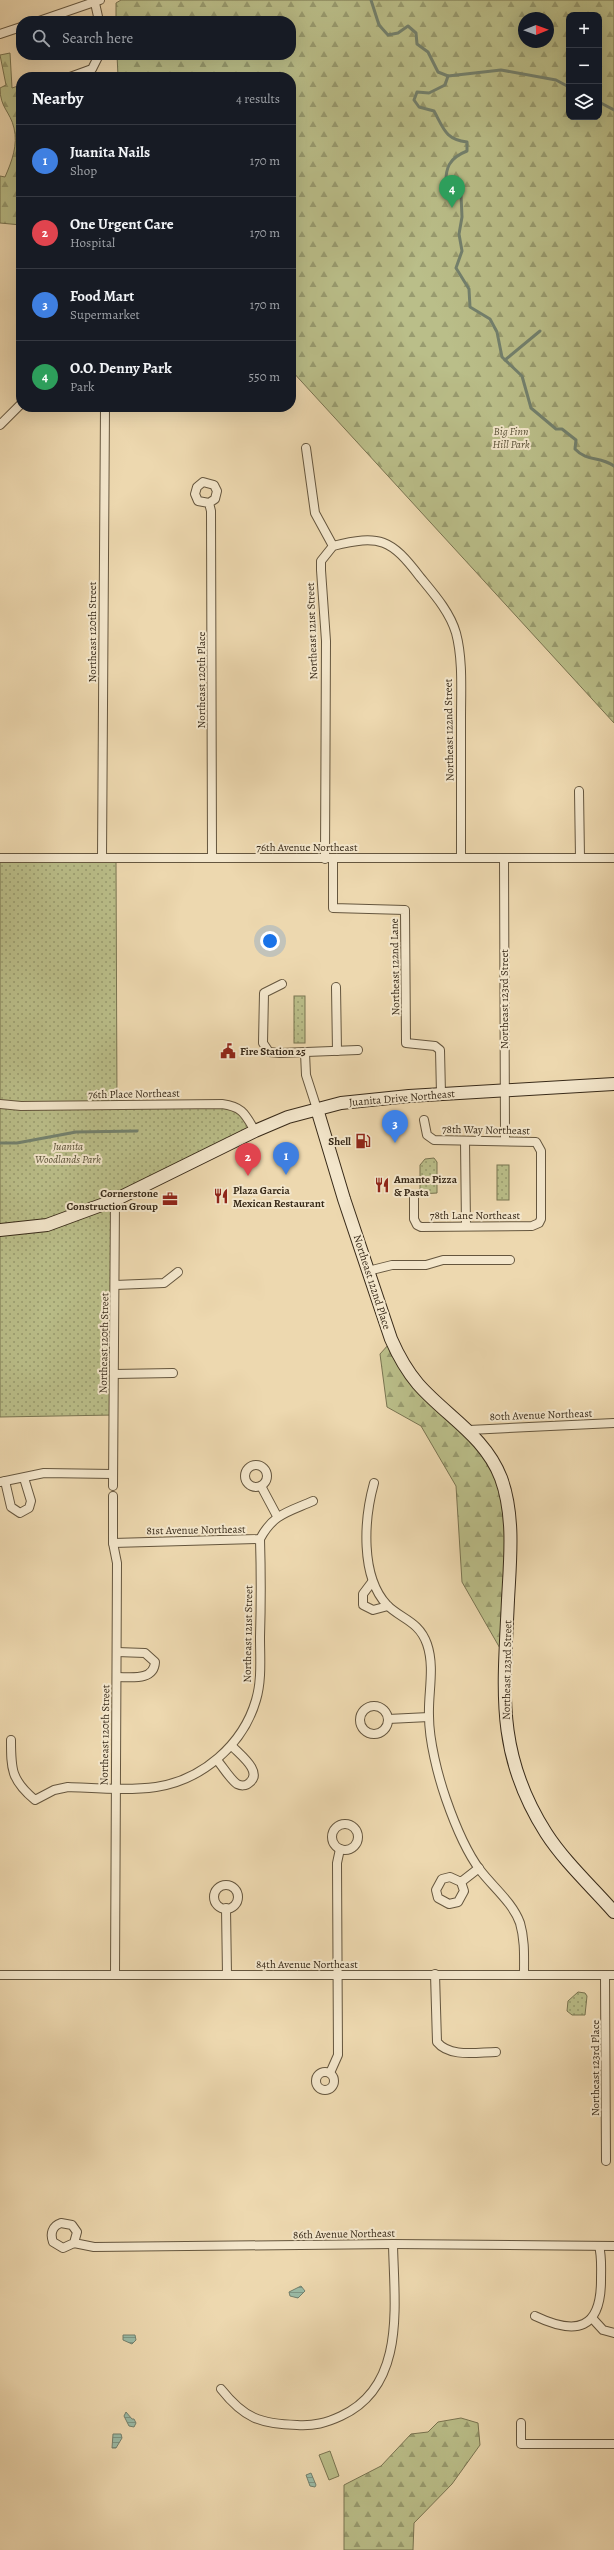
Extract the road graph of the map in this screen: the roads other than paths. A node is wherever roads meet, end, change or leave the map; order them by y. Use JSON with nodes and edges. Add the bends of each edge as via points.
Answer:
{"nodes":[{"id":1,"x":98,"y":1,"type":"edge"},
{"id":2,"x":54,"y":16,"type":"edge"},
{"id":3,"x":99,"y":16,"type":"edge"},
{"id":4,"x":16,"y":29,"type":"edge"},
{"id":5,"x":0,"y":34,"type":"edge"},
{"id":6,"x":97,"y":60,"type":"edge"},
{"id":7,"x":84,"y":72,"type":"edge"},
{"id":8,"x":16,"y":409,"type":"edge"},
{"id":9,"x":105,"y":412,"type":"edge"},
{"id":10,"x":0,"y":425,"type":"edge"},
{"id":11,"x":306,"y":448,"type":"dead end"},
{"id":12,"x":209,"y":503,"type":"dead end"},
{"id":13,"x":333,"y":546,"type":"junction"},
{"id":14,"x":579,"y":791,"type":"dead end"},
{"id":15,"x":212,"y":856,"type":"junction"},
{"id":16,"x":102,"y":857,"type":"junction"},
{"id":17,"x":0,"y":858,"type":"edge"},
{"id":18,"x":461,"y":858,"type":"junction"},
{"id":19,"x":504,"y":858,"type":"junction"},
{"id":20,"x":580,"y":858,"type":"junction"},
{"id":21,"x":614,"y":858,"type":"edge"},
{"id":22,"x":329,"y":859,"type":"junction"},
{"id":23,"x":282,"y":984,"type":"dead end"},
{"id":24,"x":336,"y":987,"type":"dead end"},
{"id":25,"x":358,"y":1050,"type":"dead end"},
{"id":26,"x":337,"y":1051,"type":"junction"},
{"id":27,"x":305,"y":1052,"type":"junction"},
{"id":28,"x":614,"y":1084,"type":"edge"},
{"id":29,"x":504,"y":1090,"type":"junction"},
{"id":30,"x":441,"y":1094,"type":"junction"},
{"id":31,"x":0,"y":1104,"type":"edge"},
{"id":32,"x":317,"y":1109,"type":"junction"},
{"id":33,"x":424,"y":1120,"type":"dead end"},
{"id":34,"x":255,"y":1130,"type":"junction"},
{"id":35,"x":505,"y":1140,"type":"junction"},
{"id":36,"x":465,"y":1141,"type":"junction"},
{"id":37,"x":414,"y":1197,"type":"dead end"},
{"id":38,"x":115,"y":1200,"type":"junction"},
{"id":39,"x":538,"y":1224,"type":"joint"},
{"id":40,"x":466,"y":1226,"type":"junction"},
{"id":41,"x":0,"y":1230,"type":"edge"},
{"id":42,"x":510,"y":1260,"type":"dead end"},
{"id":43,"x":368,"y":1271,"type":"junction"},
{"id":44,"x":178,"y":1272,"type":"dead end"},
{"id":45,"x":115,"y":1285,"type":"junction"},
{"id":46,"x":173,"y":1373,"type":"dead end"},
{"id":47,"x":114,"y":1374,"type":"junction"},
{"id":48,"x":614,"y":1423,"type":"edge"},
{"id":49,"x":468,"y":1430,"type":"junction"},
{"id":50,"x":113,"y":1474,"type":"junction"},
{"id":51,"x":24,"y":1478,"type":"junction"},
{"id":52,"x":3,"y":1481,"type":"edge"},
{"id":53,"x":374,"y":1484,"type":"dead end"},
{"id":54,"x":113,"y":1486,"type":"dead end"},
{"id":55,"x":261,"y":1486,"type":"dead end"},
{"id":56,"x":113,"y":1496,"type":"dead end"},
{"id":57,"x":313,"y":1501,"type":"dead end"},
{"id":58,"x":277,"y":1516,"type":"junction"},
{"id":59,"x":260,"y":1539,"type":"junction"},
{"id":60,"x":113,"y":1542,"type":"junction"},
{"id":61,"x":372,"y":1582,"type":"junction"},
{"id":62,"x":388,"y":1606,"type":"junction"},
{"id":63,"x":117,"y":1652,"type":"junction"},
{"id":64,"x":117,"y":1677,"type":"junction"},
{"id":65,"x":429,"y":1718,"type":"junction"},
{"id":66,"x":388,"y":1719,"type":"dead end"},
{"id":67,"x":11,"y":1740,"type":"dead end"},
{"id":68,"x":232,"y":1746,"type":"junction"},
{"id":69,"x":217,"y":1760,"type":"junction"},
{"id":70,"x":115,"y":1788,"type":"junction"},
{"id":71,"x":340,"y":1849,"type":"dead end"},
{"id":72,"x":479,"y":1868,"type":"junction"},
{"id":73,"x":461,"y":1882,"type":"dead end"},
{"id":74,"x":226,"y":1908,"type":"dead end"},
{"id":75,"x":614,"y":1912,"type":"edge"},
{"id":76,"x":115,"y":1974,"type":"junction"},
{"id":77,"x":435,"y":1974,"type":"junction"},
{"id":78,"x":524,"y":1974,"type":"junction"},
{"id":79,"x":0,"y":1975,"type":"edge"},
{"id":80,"x":227,"y":1975,"type":"junction"},
{"id":81,"x":338,"y":1975,"type":"junction"},
{"id":82,"x":605,"y":1975,"type":"junction"},
{"id":83,"x":614,"y":1975,"type":"edge"},
{"id":84,"x":496,"y":2052,"type":"dead end"},
{"id":85,"x":330,"y":2073,"type":"dead end"},
{"id":86,"x":610,"y":2120,"type":"edge"},
{"id":87,"x":606,"y":2160,"type":"dead end"},
{"id":88,"x":74,"y":2243,"type":"dead end"},
{"id":89,"x":393,"y":2244,"type":"junction"},
{"id":90,"x":599,"y":2246,"type":"junction"},
{"id":91,"x":614,"y":2246,"type":"edge"},
{"id":92,"x":535,"y":2316,"type":"dead end"},
{"id":93,"x":592,"y":2318,"type":"junction"},
{"id":94,"x":614,"y":2333,"type":"edge"},
{"id":95,"x":221,"y":2389,"type":"dead end"},
{"id":96,"x":521,"y":2423,"type":"dead end"},
{"id":97,"x":614,"y":2444,"type":"edge"}],
"edges":[{"from":1,"to":2,"type":"street"},
{"from":1,"to":3,"type":"street"},
{"from":4,"to":5,"type":"street"},
{"from":6,"to":7,"type":"street","via":[[92,69]]},
{"from":8,"to":10,"type":"street"},
{"from":9,"to":16,"type":"street","name":"Northeast 120th Street"},
{"from":11,"to":13,"type":"street","via":[[315,513]]},
{"from":12,"to":15,"type":"street","name":"Northeast 120th Place"},
{"from":13,"to":18,"type":"street","name":"Northeast 122nd Street","via":[[374,540],[394,546],[443,606],[456,632]]},
{"from":13,"to":22,"type":"street","name":"Northeast 121st Street","via":[[321,561],[326,641]]},
{"from":14,"to":20,"type":"street"},
{"from":15,"to":16,"type":"street","name":"76th Avenue Northeast"},
{"from":15,"to":22,"type":"street","name":"76th Avenue Northeast"},
{"from":16,"to":17,"type":"street","name":"76th Avenue Northeast"},
{"from":18,"to":19,"type":"street","name":"76th Avenue Northeast"},
{"from":18,"to":22,"type":"street","name":"76th Avenue Northeast"},
{"from":19,"to":20,"type":"street","name":"76th Avenue Northeast"},
{"from":19,"to":29,"type":"street","name":"Northeast 123rd Street"},
{"from":20,"to":21,"type":"street","name":"76th Avenue Northeast"},
{"from":22,"to":30,"type":"street","name":"Northeast 122nd Lane","via":[[333,908],[405,910],[406,1043],[435,1046],[440,1050]]},
{"from":23,"to":27,"type":"street","via":[[264,993],[263,1043],[269,1052]]},
{"from":24,"to":26,"type":"street"},
{"from":25,"to":26,"type":"street"},
{"from":26,"to":27,"type":"street"},
{"from":27,"to":32,"type":"street","via":[[306,1075]]},
{"from":28,"to":29,"type":"street","name":"Juanita Drive Northeast"},
{"from":29,"to":30,"type":"street","name":"Juanita Drive Northeast"},
{"from":29,"to":35,"type":"street","name":"Northeast 123rd Street"},
{"from":30,"to":32,"type":"street","name":"Juanita Drive Northeast","via":[[364,1099]]},
{"from":31,"to":34,"type":"street","name":"76th Place Northeast","via":[[222,1104],[236,1106]]},
{"from":32,"to":34,"type":"street","name":"Juanita Drive Northeast"},
{"from":32,"to":43,"type":"street","name":"Northeast 122nd Place"},
{"from":33,"to":36,"type":"street","name":"78th Way Northeast","via":[[427,1135],[434,1140]]},
{"from":34,"to":38,"type":"street","name":"Juanita Drive Northeast"},
{"from":35,"to":36,"type":"street","name":"78th Way Northeast"},
{"from":35,"to":39,"type":"street","name":"78th Way Northeast","via":[[531,1140],[538,1143],[541,1151],[541,1219]]},
{"from":36,"to":40,"type":"street"},
{"from":37,"to":40,"type":"street","name":"78th Lane Northeast","via":[[414,1219],[417,1225]]},
{"from":38,"to":41,"type":"street","name":"Juanita Drive Northeast","via":[[48,1225]]},
{"from":38,"to":45,"type":"street","name":"Northeast 120th Street"},
{"from":39,"to":40,"type":"street","name":"78th Lane Northeast"},
{"from":42,"to":43,"type":"street","via":[[442,1260],[426,1264],[392,1265]]},
{"from":43,"to":49,"type":"street","name":"Northeast 122nd Place","via":[[391,1339],[404,1364],[418,1384]]},
{"from":44,"to":45,"type":"street","via":[[164,1283]]},
{"from":45,"to":47,"type":"street","name":"Northeast 120th Street"},
{"from":46,"to":47,"type":"street"},
{"from":47,"to":50,"type":"street","name":"Northeast 120th Street"},
{"from":48,"to":49,"type":"street","name":"80th Avenue Northeast"},
{"from":49,"to":75,"type":"street","name":"Northeast 123rd Street","via":[[483,1445],[501,1477],[510,1516],[504,1709],[512,1762],[532,1808],[547,1834]]},
{"from":50,"to":51,"type":"street","via":[[44,1473]]},
{"from":50,"to":54,"type":"street","name":"Northeast 120th Street"},
{"from":51,"to":52,"type":"street"},
{"from":51,"to":52,"type":"street","via":[[31,1502],[29,1508],[23,1512],[11,1507]]},
{"from":53,"to":61,"type":"street","via":[[368,1504],[368,1564]]},
{"from":55,"to":58,"type":"street"},
{"from":56,"to":60,"type":"street","name":"Northeast 120th Street"},
{"from":57,"to":58,"type":"street","name":"81st Avenue Northeast"},
{"from":58,"to":59,"type":"street","name":"81st Avenue Northeast","via":[[267,1526]]},
{"from":59,"to":60,"type":"street","name":"81st Avenue Northeast"},
{"from":59,"to":68,"type":"street","name":"Northeast 121st Street","via":[[260,1675],[256,1700],[248,1720]]},
{"from":60,"to":63,"type":"street","name":"Northeast 120th Street","via":[[117,1563]]},
{"from":61,"to":62,"type":"street"},
{"from":61,"to":62,"type":"street","via":[[363,1594],[363,1605],[372,1610]]},
{"from":62,"to":65,"type":"street","via":[[409,1619],[427,1643],[431,1659]]},
{"from":63,"to":64,"type":"street","name":"Northeast 120th Street"},
{"from":63,"to":64,"type":"street","via":[[145,1653],[154,1662],[151,1674],[143,1677]]},
{"from":64,"to":70,"type":"street","name":"Northeast 120th Street"},
{"from":65,"to":66,"type":"street"},
{"from":65,"to":72,"type":"street","via":[[445,1798]]},
{"from":67,"to":70,"type":"street","name":"Northeast 121st Street","via":[[11,1769],[20,1787],[35,1800],[54,1790],[68,1787]]},
{"from":68,"to":69,"type":"street","name":"Northeast 121st Street"},
{"from":68,"to":69,"type":"street","via":[[253,1769],[254,1777],[250,1783],[236,1783]]},
{"from":69,"to":70,"type":"street","name":"Northeast 121st Street","via":[[176,1782],[155,1787]]},
{"from":70,"to":76,"type":"street","name":"Northeast 120th Street"},
{"from":71,"to":81,"type":"street","via":[[337,1863]]},
{"from":72,"to":73,"type":"street"},
{"from":72,"to":78,"type":"street","via":[[520,1923],[524,1944]]},
{"from":74,"to":80,"type":"street"},
{"from":76,"to":79,"type":"street","name":"84th Avenue Northeast"},
{"from":76,"to":80,"type":"street","name":"84th Avenue Northeast"},
{"from":77,"to":78,"type":"street","name":"84th Avenue Northeast"},
{"from":77,"to":81,"type":"street","name":"84th Avenue Northeast"},
{"from":77,"to":84,"type":"street","via":[[437,2042],[441,2047],[456,2052]]},
{"from":78,"to":82,"type":"street","name":"84th Avenue Northeast"},
{"from":80,"to":81,"type":"street","name":"84th Avenue Northeast"},
{"from":81,"to":85,"type":"street","via":[[338,2055]]},
{"from":82,"to":83,"type":"street","name":"84th Avenue Northeast"},
{"from":82,"to":86,"type":"street","name":"Northeast 123rd Place"},
{"from":86,"to":87,"type":"street","name":"Northeast 123rd Place"},
{"from":88,"to":89,"type":"street","name":"86th Avenue Northeast","via":[[94,2248]]},
{"from":89,"to":90,"type":"street","name":"86th Avenue Northeast"},
{"from":89,"to":95,"type":"street","via":[[394,2333],[386,2365],[365,2402],[313,2426],[271,2424],[252,2418],[236,2408]]},
{"from":90,"to":91,"type":"street","name":"86th Avenue Northeast"},
{"from":90,"to":93,"type":"street","via":[[601,2299]]},
{"from":92,"to":93,"type":"street","via":[[555,2326],[579,2326]]},
{"from":93,"to":94,"type":"street","via":[[603,2330]]},
{"from":96,"to":97,"type":"street","via":[[521,2444]]}]}
